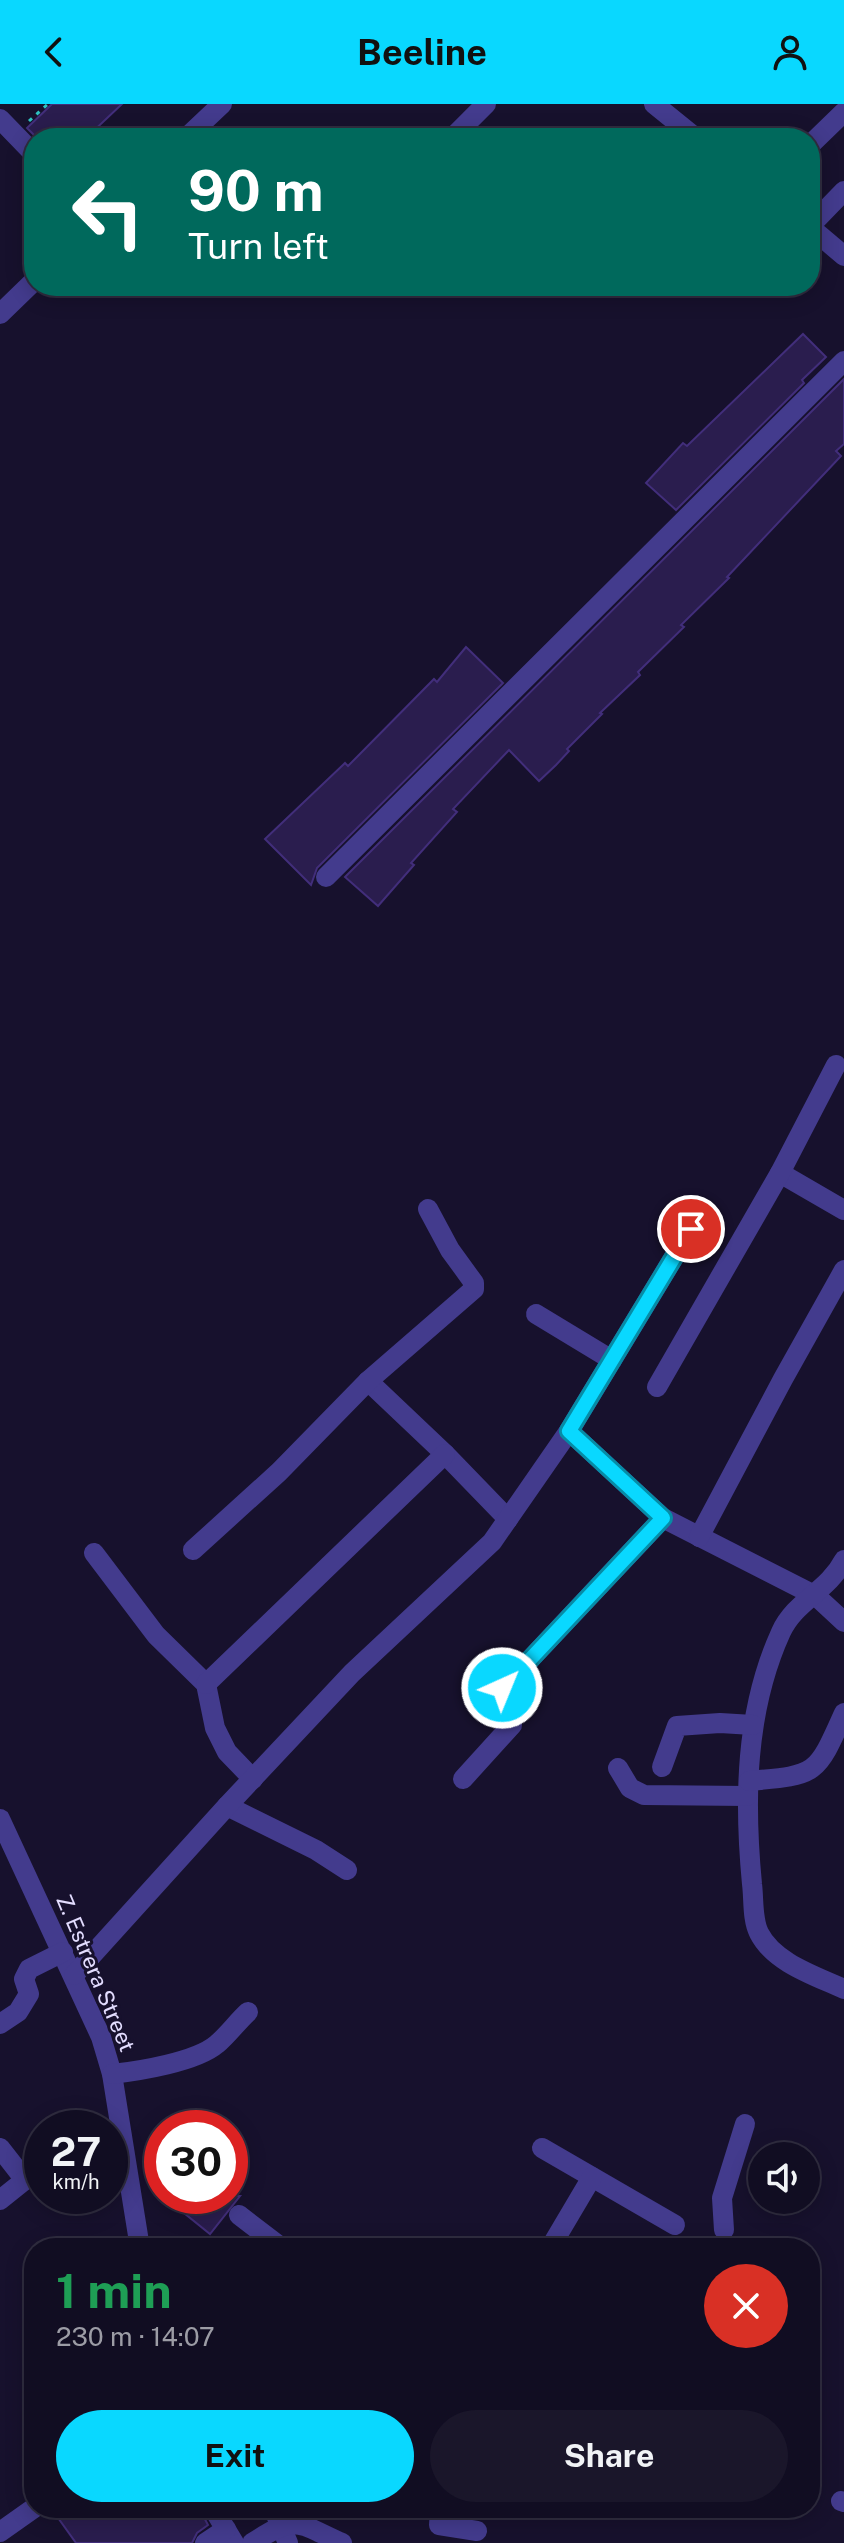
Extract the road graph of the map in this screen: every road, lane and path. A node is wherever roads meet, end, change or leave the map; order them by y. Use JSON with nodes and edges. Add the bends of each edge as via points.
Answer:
{"nodes":[{"id":1,"x":48,"y":104,"type":"edge"},
{"id":2,"x":222,"y":104,"type":"edge"},
{"id":3,"x":486,"y":104,"type":"edge"},
{"id":4,"x":654,"y":104,"type":"edge"},
{"id":5,"x":844,"y":112,"type":"edge"},
{"id":6,"x":7,"y":126,"type":"edge"},
{"id":7,"x":197,"y":128,"type":"edge"},
{"id":8,"x":462,"y":128,"type":"edge"},
{"id":9,"x":684,"y":128,"type":"edge"},
{"id":10,"x":820,"y":135,"type":"edge"},
{"id":11,"x":24,"y":144,"type":"edge"},
{"id":12,"x":844,"y":191,"type":"edge"},
{"id":13,"x":820,"y":216,"type":"edge"},
{"id":14,"x":820,"y":236,"type":"edge"},
{"id":15,"x":844,"y":256,"type":"edge"},
{"id":16,"x":24,"y":291,"type":"edge"},
{"id":17,"x":0,"y":314,"type":"edge"},
{"id":18,"x":844,"y":361,"type":"edge"},
{"id":19,"x":326,"y":877,"type":"dead end"},
{"id":20,"x":836,"y":1065,"type":"dead end"},
{"id":21,"x":780,"y":1173,"type":"junction"},
{"id":22,"x":428,"y":1209,"type":"dead end"},
{"id":23,"x":844,"y":1210,"type":"edge"},
{"id":24,"x":691,"y":1229,"type":"dead end"},
{"id":25,"x":844,"y":1270,"type":"edge"},
{"id":26,"x":536,"y":1314,"type":"dead end"},
{"id":27,"x":612,"y":1360,"type":"junction"},
{"id":28,"x":368,"y":1381,"type":"junction"},
{"id":29,"x":657,"y":1387,"type":"dead end"},
{"id":30,"x":569,"y":1431,"type":"junction"},
{"id":31,"x":445,"y":1454,"type":"junction"},
{"id":32,"x":663,"y":1518,"type":"junction"},
{"id":33,"x":508,"y":1519,"type":"junction"},
{"id":34,"x":699,"y":1537,"type":"junction"},
{"id":35,"x":193,"y":1550,"type":"dead end"},
{"id":36,"x":94,"y":1553,"type":"dead end"},
{"id":37,"x":844,"y":1560,"type":"edge"},
{"id":38,"x":816,"y":1596,"type":"junction"},
{"id":39,"x":844,"y":1622,"type":"edge"},
{"id":40,"x":206,"y":1684,"type":"junction"},
{"id":41,"x":844,"y":1713,"type":"edge"},
{"id":42,"x":753,"y":1725,"type":"junction"},
{"id":43,"x":662,"y":1767,"type":"dead end"},
{"id":44,"x":618,"y":1768,"type":"dead end"},
{"id":45,"x":253,"y":1779,"type":"junction"},
{"id":46,"x":463,"y":1779,"type":"dead end"},
{"id":47,"x":748,"y":1788,"type":"junction"},
{"id":48,"x":227,"y":1806,"type":"junction"},
{"id":49,"x":0,"y":1819,"type":"edge"},
{"id":50,"x":347,"y":1870,"type":"dead end"},
{"id":51,"x":63,"y":1952,"type":"junction"},
{"id":52,"x":74,"y":1975,"type":"junction"},
{"id":53,"x":844,"y":1989,"type":"edge"},
{"id":54,"x":248,"y":2012,"type":"dead end"},
{"id":55,"x":0,"y":2024,"type":"edge"},
{"id":56,"x":112,"y":2074,"type":"junction"},
{"id":57,"x":114,"y":2110,"type":"edge"},
{"id":58,"x":745,"y":2124,"type":"dead end"},
{"id":59,"x":0,"y":2148,"type":"edge"},
{"id":60,"x":542,"y":2148,"type":"dead end"},
{"id":61,"x":24,"y":2168,"type":"edge"},
{"id":62,"x":592,"y":2177,"type":"junction"},
{"id":63,"x":24,"y":2183,"type":"edge"},
{"id":64,"x":128,"y":2190,"type":"edge"},
{"id":65,"x":0,"y":2200,"type":"edge"},
{"id":66,"x":239,"y":2215,"type":"dead end"},
{"id":67,"x":675,"y":2225,"type":"dead end"},
{"id":68,"x":724,"y":2230,"type":"dead end"},
{"id":69,"x":138,"y":2238,"type":"edge"},
{"id":70,"x":269,"y":2238,"type":"edge"},
{"id":71,"x":556,"y":2238,"type":"edge"},
{"id":72,"x":24,"y":2515,"type":"edge"},
{"id":73,"x":219,"y":2518,"type":"edge"},
{"id":74,"x":280,"y":2525,"type":"edge"},
{"id":75,"x":440,"y":2525,"type":"edge"},
{"id":76,"x":477,"y":2531,"type":"dead end"},
{"id":77,"x":0,"y":2532,"type":"edge"},
{"id":78,"x":230,"y":2536,"type":"edge"},
{"id":79,"x":205,"y":2543,"type":"edge"},
{"id":80,"x":252,"y":2543,"type":"edge"},
{"id":81,"x":342,"y":2543,"type":"edge"}],
"edges":[{"from":1,"to":6,"type":"path"},
{"from":2,"to":7,"type":"street"},
{"from":3,"to":8,"type":"street"},
{"from":4,"to":9,"type":"street"},
{"from":5,"to":10,"type":"street"},
{"from":6,"to":11,"type":"street"},
{"from":12,"to":13,"type":"street"},
{"from":14,"to":15,"type":"street"},
{"from":16,"to":17,"type":"street"},
{"from":18,"to":19,"type":"street"},
{"from":20,"to":21,"type":"street"},
{"from":21,"to":23,"type":"street"},
{"from":21,"to":29,"type":"street"},
{"from":22,"to":28,"type":"street","via":[[474,1289]]},
{"from":24,"to":27,"type":"street"},
{"from":25,"to":34,"type":"street"},
{"from":26,"to":27,"type":"street"},
{"from":27,"to":30,"type":"street"},
{"from":28,"to":31,"type":"street"},
{"from":28,"to":35,"type":"street"},
{"from":30,"to":32,"type":"street"},
{"from":30,"to":33,"type":"street"},
{"from":31,"to":33,"type":"street"},
{"from":31,"to":40,"type":"street"},
{"from":32,"to":34,"type":"street"},
{"from":32,"to":46,"type":"street","via":[[504,1681],[501,1693],[510,1706],[512,1725]]},
{"from":33,"to":45,"type":"street","via":[[492,1542],[352,1673]]},
{"from":34,"to":38,"type":"street"},
{"from":36,"to":40,"type":"street","via":[[156,1635]]},
{"from":37,"to":38,"type":"street"},
{"from":38,"to":39,"type":"street"},
{"from":38,"to":42,"type":"street","via":[[795,1609],[782,1630]]},
{"from":40,"to":45,"type":"street","via":[[215,1728],[227,1752]]},
{"from":41,"to":47,"type":"street","via":[[814,1768]]},
{"from":42,"to":43,"type":"street","via":[[677,1726]]},
{"from":42,"to":47,"type":"street"},
{"from":44,"to":47,"type":"street","via":[[630,1788],[644,1795]]},
{"from":45,"to":48,"type":"street"},
{"from":47,"to":53,"type":"street","via":[[759,1933],[796,1966]]},
{"from":48,"to":50,"type":"street"},
{"from":48,"to":52,"type":"street"},
{"from":49,"to":51,"type":"street","name":"Z. Estrera Street"},
{"from":51,"to":52,"type":"street","name":"Z. Estrera Street"},
{"from":51,"to":55,"type":"street","via":[[29,1969],[24,1979],[27,2000]]},
{"from":52,"to":56,"type":"street","name":"Z. Estrera Street"},
{"from":54,"to":56,"type":"street","via":[[202,2053]]},
{"from":56,"to":57,"type":"street","name":"Z. Estrera Street"},
{"from":58,"to":68,"type":"street","via":[[722,2198]]},
{"from":59,"to":61,"type":"street"},
{"from":60,"to":62,"type":"street"},
{"from":62,"to":67,"type":"street"},
{"from":62,"to":71,"type":"street"},
{"from":63,"to":65,"type":"street"},
{"from":64,"to":69,"type":"street","name":"Z. Estrera Street"},
{"from":66,"to":70,"type":"street"},
{"from":72,"to":77,"type":"street"},
{"from":73,"to":78,"type":"street"},
{"from":74,"to":80,"type":"street"},
{"from":74,"to":81,"type":"street","via":[[296,2523]]},
{"from":75,"to":76,"type":"street"},
{"from":78,"to":79,"type":"street"}]}
